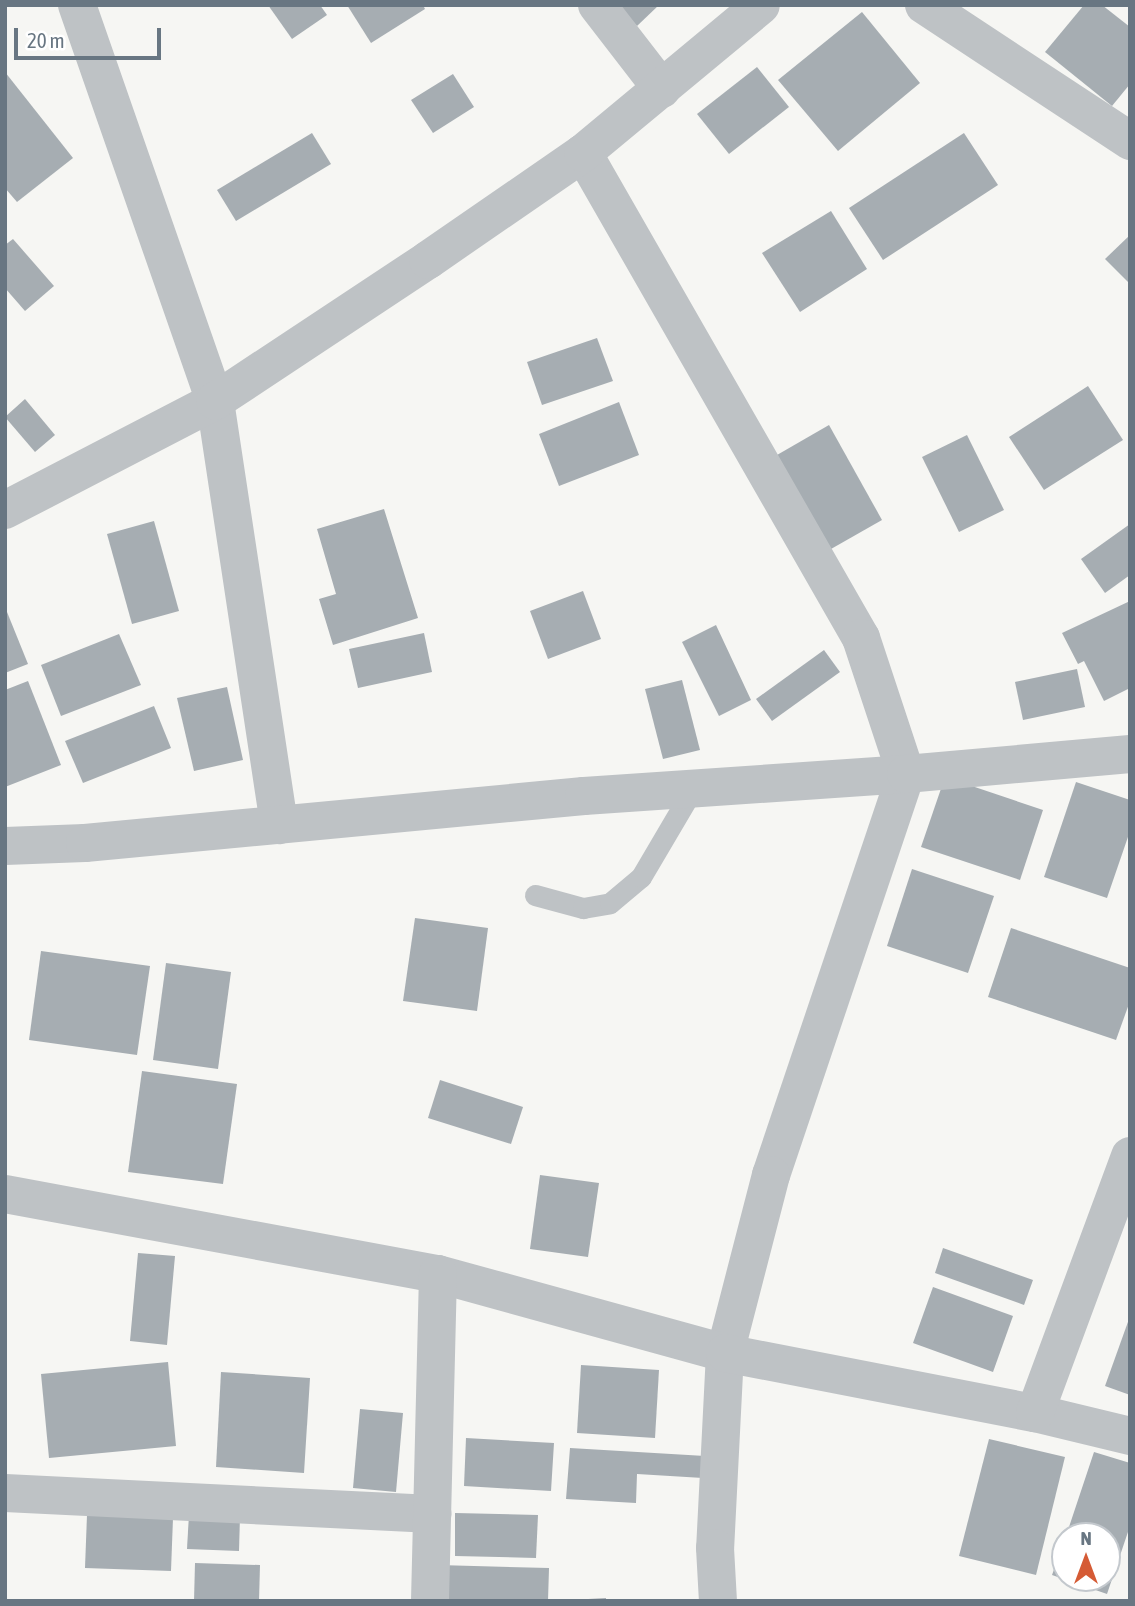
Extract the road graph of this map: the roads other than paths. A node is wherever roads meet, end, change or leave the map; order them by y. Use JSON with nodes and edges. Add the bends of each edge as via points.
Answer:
{"nodes":[{"id":1,"x":77,"y":5,"type":"edge"},
{"id":2,"x":597,"y":5,"type":"edge"},
{"id":3,"x":761,"y":5,"type":"edge"},
{"id":4,"x":924,"y":5,"type":"edge"},
{"id":5,"x":662,"y":89,"type":"junction"},
{"id":6,"x":1130,"y":141,"type":"edge"},
{"id":7,"x":583,"y":153,"type":"junction"},
{"id":8,"x":215,"y":401,"type":"junction"},
{"id":9,"x":5,"y":510,"type":"edge"},
{"id":10,"x":1130,"y":754,"type":"edge"},
{"id":11,"x":906,"y":774,"type":"junction"},
{"id":12,"x":694,"y":787,"type":"junction"},
{"id":13,"x":279,"y":825,"type":"junction"},
{"id":14,"x":5,"y":846,"type":"edge"},
{"id":15,"x":534,"y":895,"type":"dead end"},
{"id":16,"x":1130,"y":1156,"type":"edge"},
{"id":17,"x":5,"y":1195,"type":"edge"},
{"id":18,"x":438,"y":1274,"type":"junction"},
{"id":19,"x":725,"y":1353,"type":"junction"},
{"id":20,"x":1035,"y":1413,"type":"junction"},
{"id":21,"x":1130,"y":1436,"type":"edge"},
{"id":22,"x":5,"y":1493,"type":"edge"},
{"id":23,"x":432,"y":1514,"type":"junction"},
{"id":24,"x":430,"y":1601,"type":"edge"},
{"id":25,"x":718,"y":1601,"type":"edge"}],
"edges":[{"from":1,"to":8,"type":"street"},
{"from":2,"to":5,"type":"street"},
{"from":3,"to":5,"type":"street"},
{"from":4,"to":6,"type":"street"},
{"from":5,"to":7,"type":"street"},
{"from":7,"to":8,"type":"street"},
{"from":7,"to":11,"type":"street","via":[[861,638]]},
{"from":8,"to":9,"type":"street"},
{"from":8,"to":13,"type":"street"},
{"from":10,"to":11,"type":"street"},
{"from":11,"to":12,"type":"street"},
{"from":11,"to":19,"type":"street","via":[[771,1175]]},
{"from":12,"to":13,"type":"street"},
{"from":12,"to":15,"type":"lane","via":[[640,877],[610,903],[583,908]]},
{"from":13,"to":14,"type":"street"},
{"from":16,"to":20,"type":"street"},
{"from":17,"to":18,"type":"street"},
{"from":18,"to":19,"type":"street"},
{"from":18,"to":23,"type":"street"},
{"from":19,"to":20,"type":"street"},
{"from":19,"to":25,"type":"street","via":[[715,1548]]},
{"from":20,"to":21,"type":"street"},
{"from":22,"to":23,"type":"street"},
{"from":23,"to":24,"type":"street"}]}
